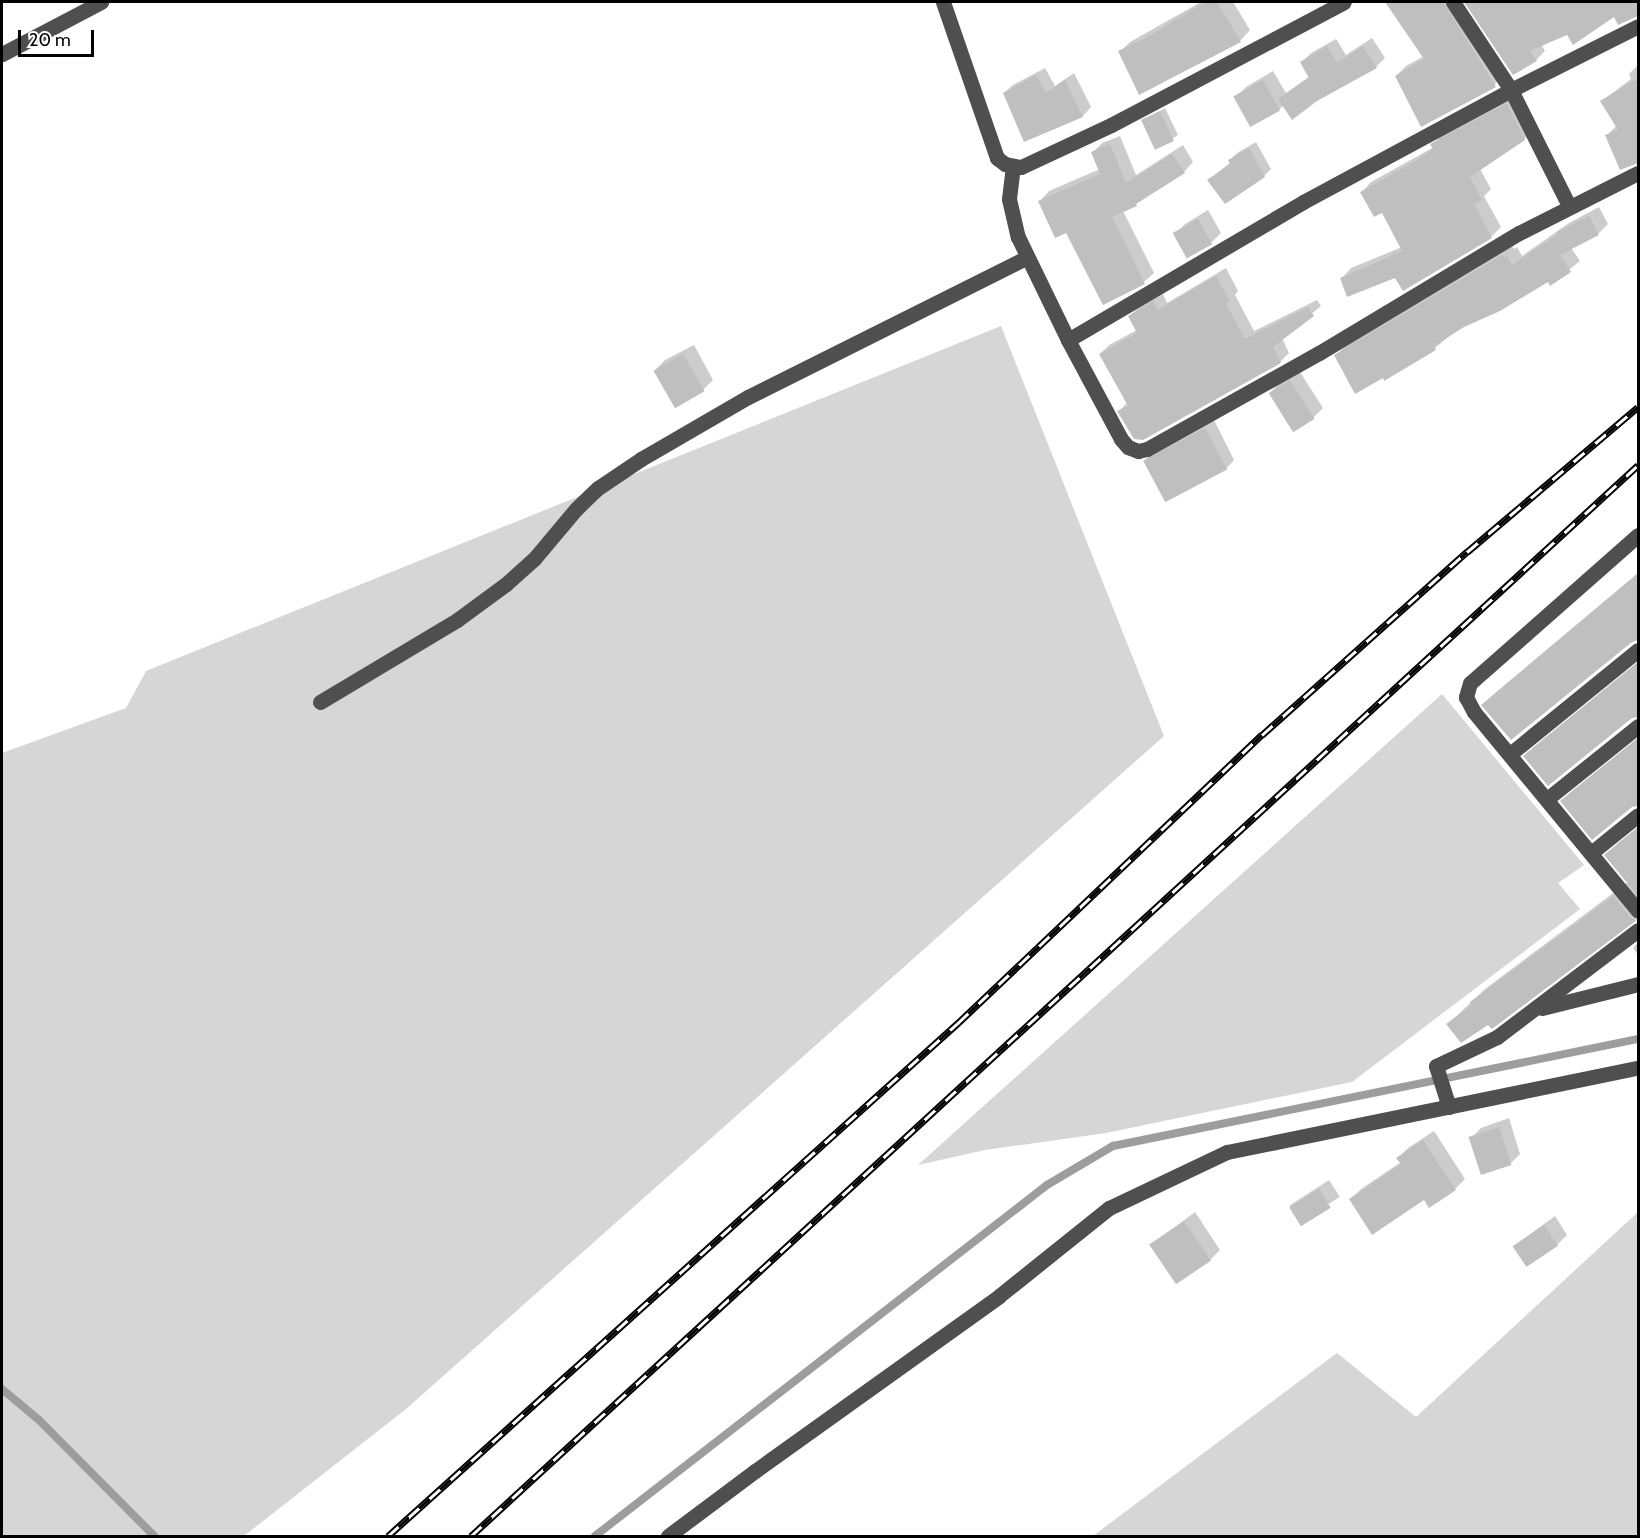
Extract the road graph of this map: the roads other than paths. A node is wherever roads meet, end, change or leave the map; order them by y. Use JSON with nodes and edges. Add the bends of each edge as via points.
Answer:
{"nodes":[{"id":1,"x":101,"y":2,"type":"edge"},
{"id":2,"x":943,"y":2,"type":"edge"},
{"id":3,"x":1344,"y":2,"type":"edge"},
{"id":4,"x":1454,"y":2,"type":"edge"},
{"id":5,"x":1318,"y":7,"type":"edge"},
{"id":6,"x":1638,"y":26,"type":"edge"},
{"id":7,"x":2,"y":54,"type":"edge"},
{"id":8,"x":1511,"y":90,"type":"junction"},
{"id":9,"x":1013,"y":166,"type":"junction"},
{"id":10,"x":1638,"y":172,"type":"edge"},
{"id":11,"x":1569,"y":206,"type":"junction"},
{"id":12,"x":1027,"y":257,"type":"junction"},
{"id":13,"x":1068,"y":340,"type":"junction"},
{"id":14,"x":1638,"y":535,"type":"edge"},
{"id":15,"x":1638,"y":650,"type":"edge"},
{"id":16,"x":320,"y":702,"type":"dead end"},
{"id":17,"x":1638,"y":726,"type":"edge"},
{"id":18,"x":1510,"y":754,"type":"junction"},
{"id":19,"x":1547,"y":800,"type":"junction"},
{"id":20,"x":1638,"y":815,"type":"edge"},
{"id":21,"x":1591,"y":854,"type":"junction"},
{"id":22,"x":1638,"y":911,"type":"edge"},
{"id":23,"x":1638,"y":930,"type":"edge"},
{"id":24,"x":1638,"y":984,"type":"edge"},
{"id":25,"x":1535,"y":1010,"type":"junction"},
{"id":26,"x":1638,"y":1068,"type":"edge"},
{"id":27,"x":1449,"y":1107,"type":"junction"},
{"id":28,"x":668,"y":1536,"type":"edge"}],
"edges":[{"from":1,"to":7,"type":"street"},
{"from":2,"to":9,"type":"street","via":[[997,158]]},
{"from":3,"to":5,"type":"street"},
{"from":4,"to":8,"type":"street"},
{"from":5,"to":9,"type":"street","via":[[1111,125],[1021,167]]},
{"from":6,"to":8,"type":"street"},
{"from":8,"to":11,"type":"street"},
{"from":8,"to":13,"type":"street","via":[[1303,202]]},
{"from":9,"to":12,"type":"street","via":[[1009,199]]},
{"from":10,"to":11,"type":"street"},
{"from":11,"to":13,"type":"street","via":[[1147,449],[1138,451],[1121,439]]},
{"from":12,"to":13,"type":"street"},
{"from":12,"to":16,"type":"street","via":[[748,397],[641,459],[598,488],[506,584],[457,620]]},
{"from":14,"to":18,"type":"street","via":[[1470,683],[1466,697],[1474,712]]},
{"from":15,"to":18,"type":"street"},
{"from":17,"to":19,"type":"street"},
{"from":18,"to":19,"type":"street"},
{"from":19,"to":21,"type":"street"},
{"from":20,"to":21,"type":"street"},
{"from":21,"to":22,"type":"street"},
{"from":23,"to":25,"type":"street"},
{"from":24,"to":25,"type":"street"},
{"from":25,"to":27,"type":"street","via":[[1437,1071]]},
{"from":26,"to":27,"type":"street"},
{"from":27,"to":28,"type":"street","via":[[1227,1152],[1109,1208],[999,1296]]}]}
